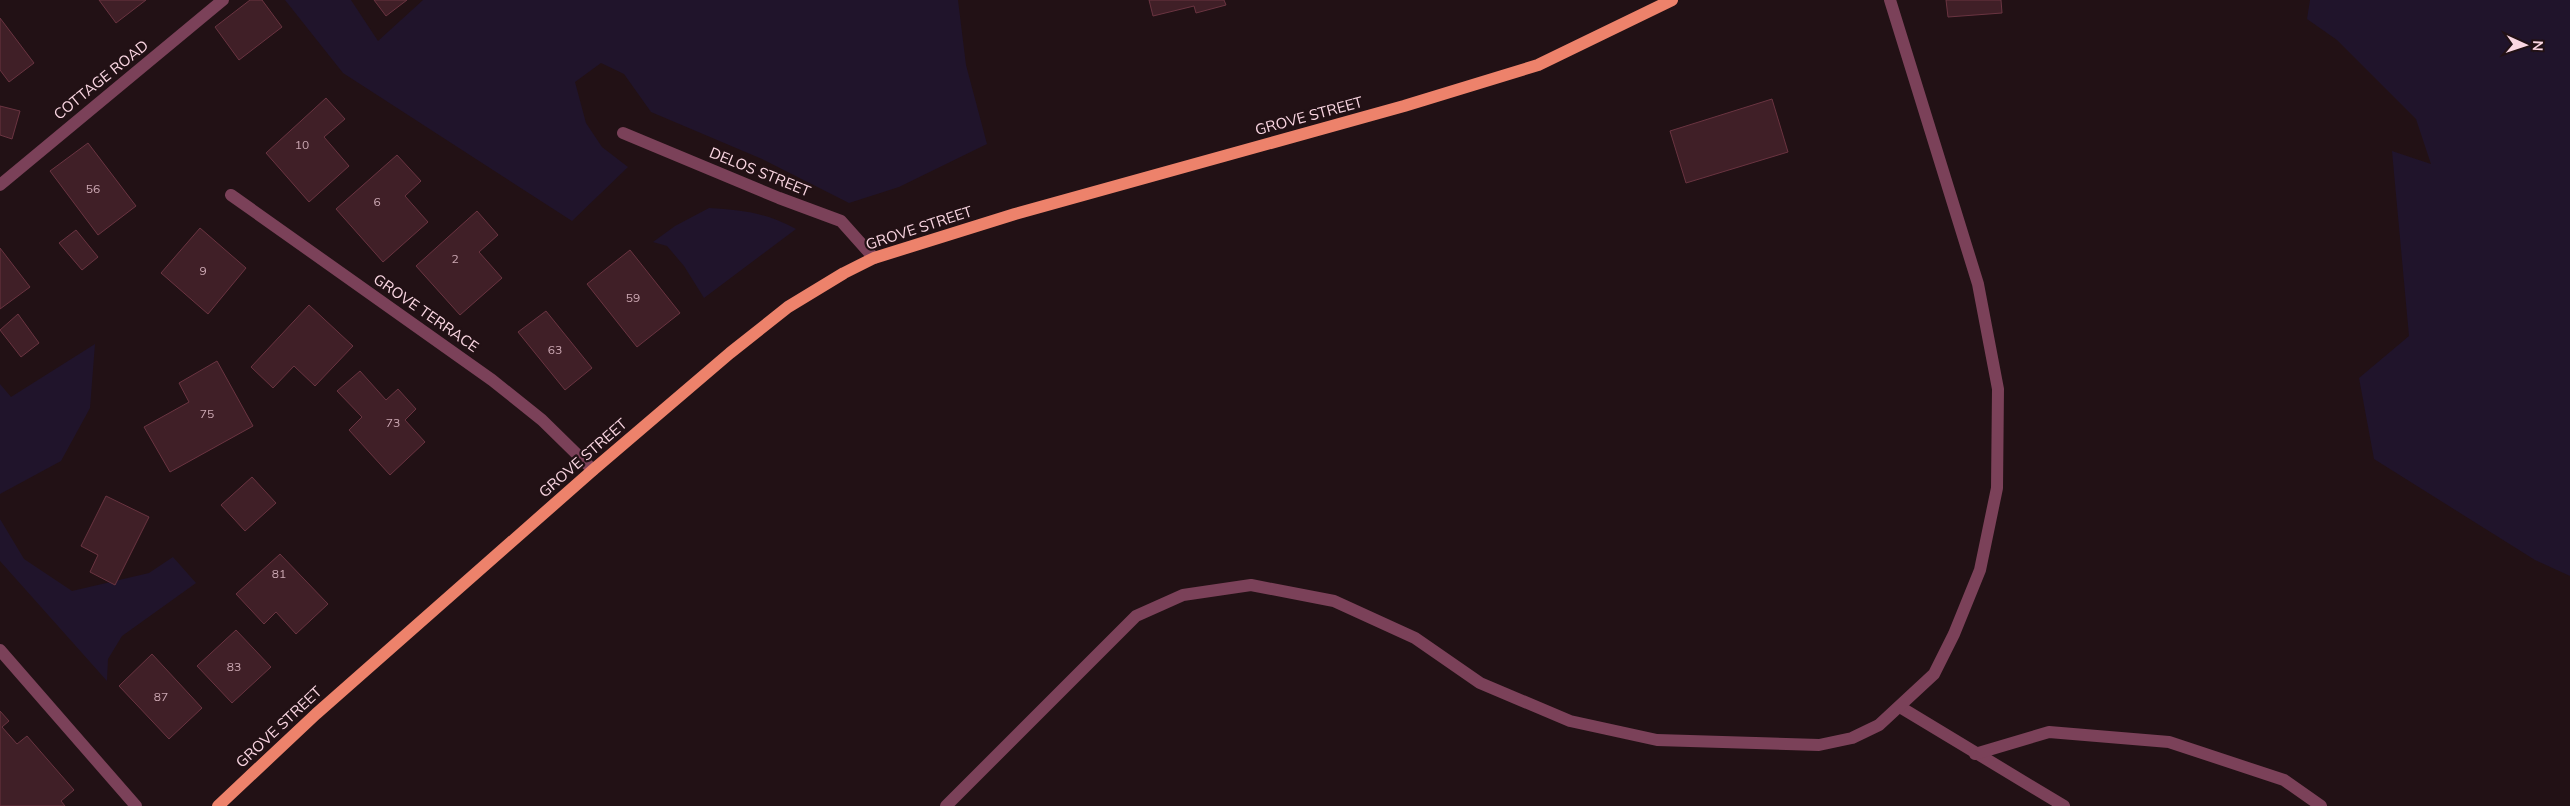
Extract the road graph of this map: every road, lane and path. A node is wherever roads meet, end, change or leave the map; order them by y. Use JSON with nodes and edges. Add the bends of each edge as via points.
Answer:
{"nodes":[{"id":1,"x":223,"y":0,"type":"edge"},
{"id":2,"x":1672,"y":0,"type":"edge"},
{"id":3,"x":1890,"y":0,"type":"edge"},
{"id":4,"x":622,"y":133,"type":"dead end"},
{"id":5,"x":0,"y":186,"type":"edge"},
{"id":6,"x":232,"y":195,"type":"dead end"},
{"id":7,"x":874,"y":258,"type":"junction"},
{"id":8,"x":593,"y":470,"type":"junction"},
{"id":9,"x":0,"y":650,"type":"edge"},
{"id":10,"x":1900,"y":707,"type":"junction"},
{"id":11,"x":1976,"y":754,"type":"junction"},
{"id":12,"x":136,"y":806,"type":"edge"},
{"id":13,"x":218,"y":806,"type":"edge"},
{"id":14,"x":946,"y":806,"type":"edge"},
{"id":15,"x":2064,"y":806,"type":"edge"},
{"id":16,"x":2321,"y":806,"type":"edge"}],
"edges":[{"from":1,"to":5,"type":"street","name":"COTTAGE ROAD"},
{"from":2,"to":7,"type":"main road","name":"GROVE STREET","via":[[1538,65],[1404,106],[1015,214]]},
{"from":3,"to":10,"type":"street","via":[[1978,284],[1998,389],[1997,488],[1980,570],[1934,674]]},
{"from":4,"to":7,"type":"street","name":"DELOS STREET","via":[[841,221]]},
{"from":6,"to":8,"type":"street","name":"GROVE TERRACE","via":[[492,380],[542,420]]},
{"from":7,"to":8,"type":"main road","name":"GROVE STREET","via":[[788,307]]},
{"from":8,"to":13,"type":"main road","name":"GROVE STREET","via":[[316,714]]},
{"from":9,"to":12,"type":"street"},
{"from":10,"to":11,"type":"street"},
{"from":10,"to":14,"type":"street","via":[[1880,725],[1852,738],[1819,745],[1657,740],[1570,721],[1480,682],[1415,638],[1334,601],[1250,585],[1182,595],[1136,616]]},
{"from":11,"to":15,"type":"street"},
{"from":11,"to":16,"type":"street","via":[[2049,732],[2169,742],[2284,780]]}]}
